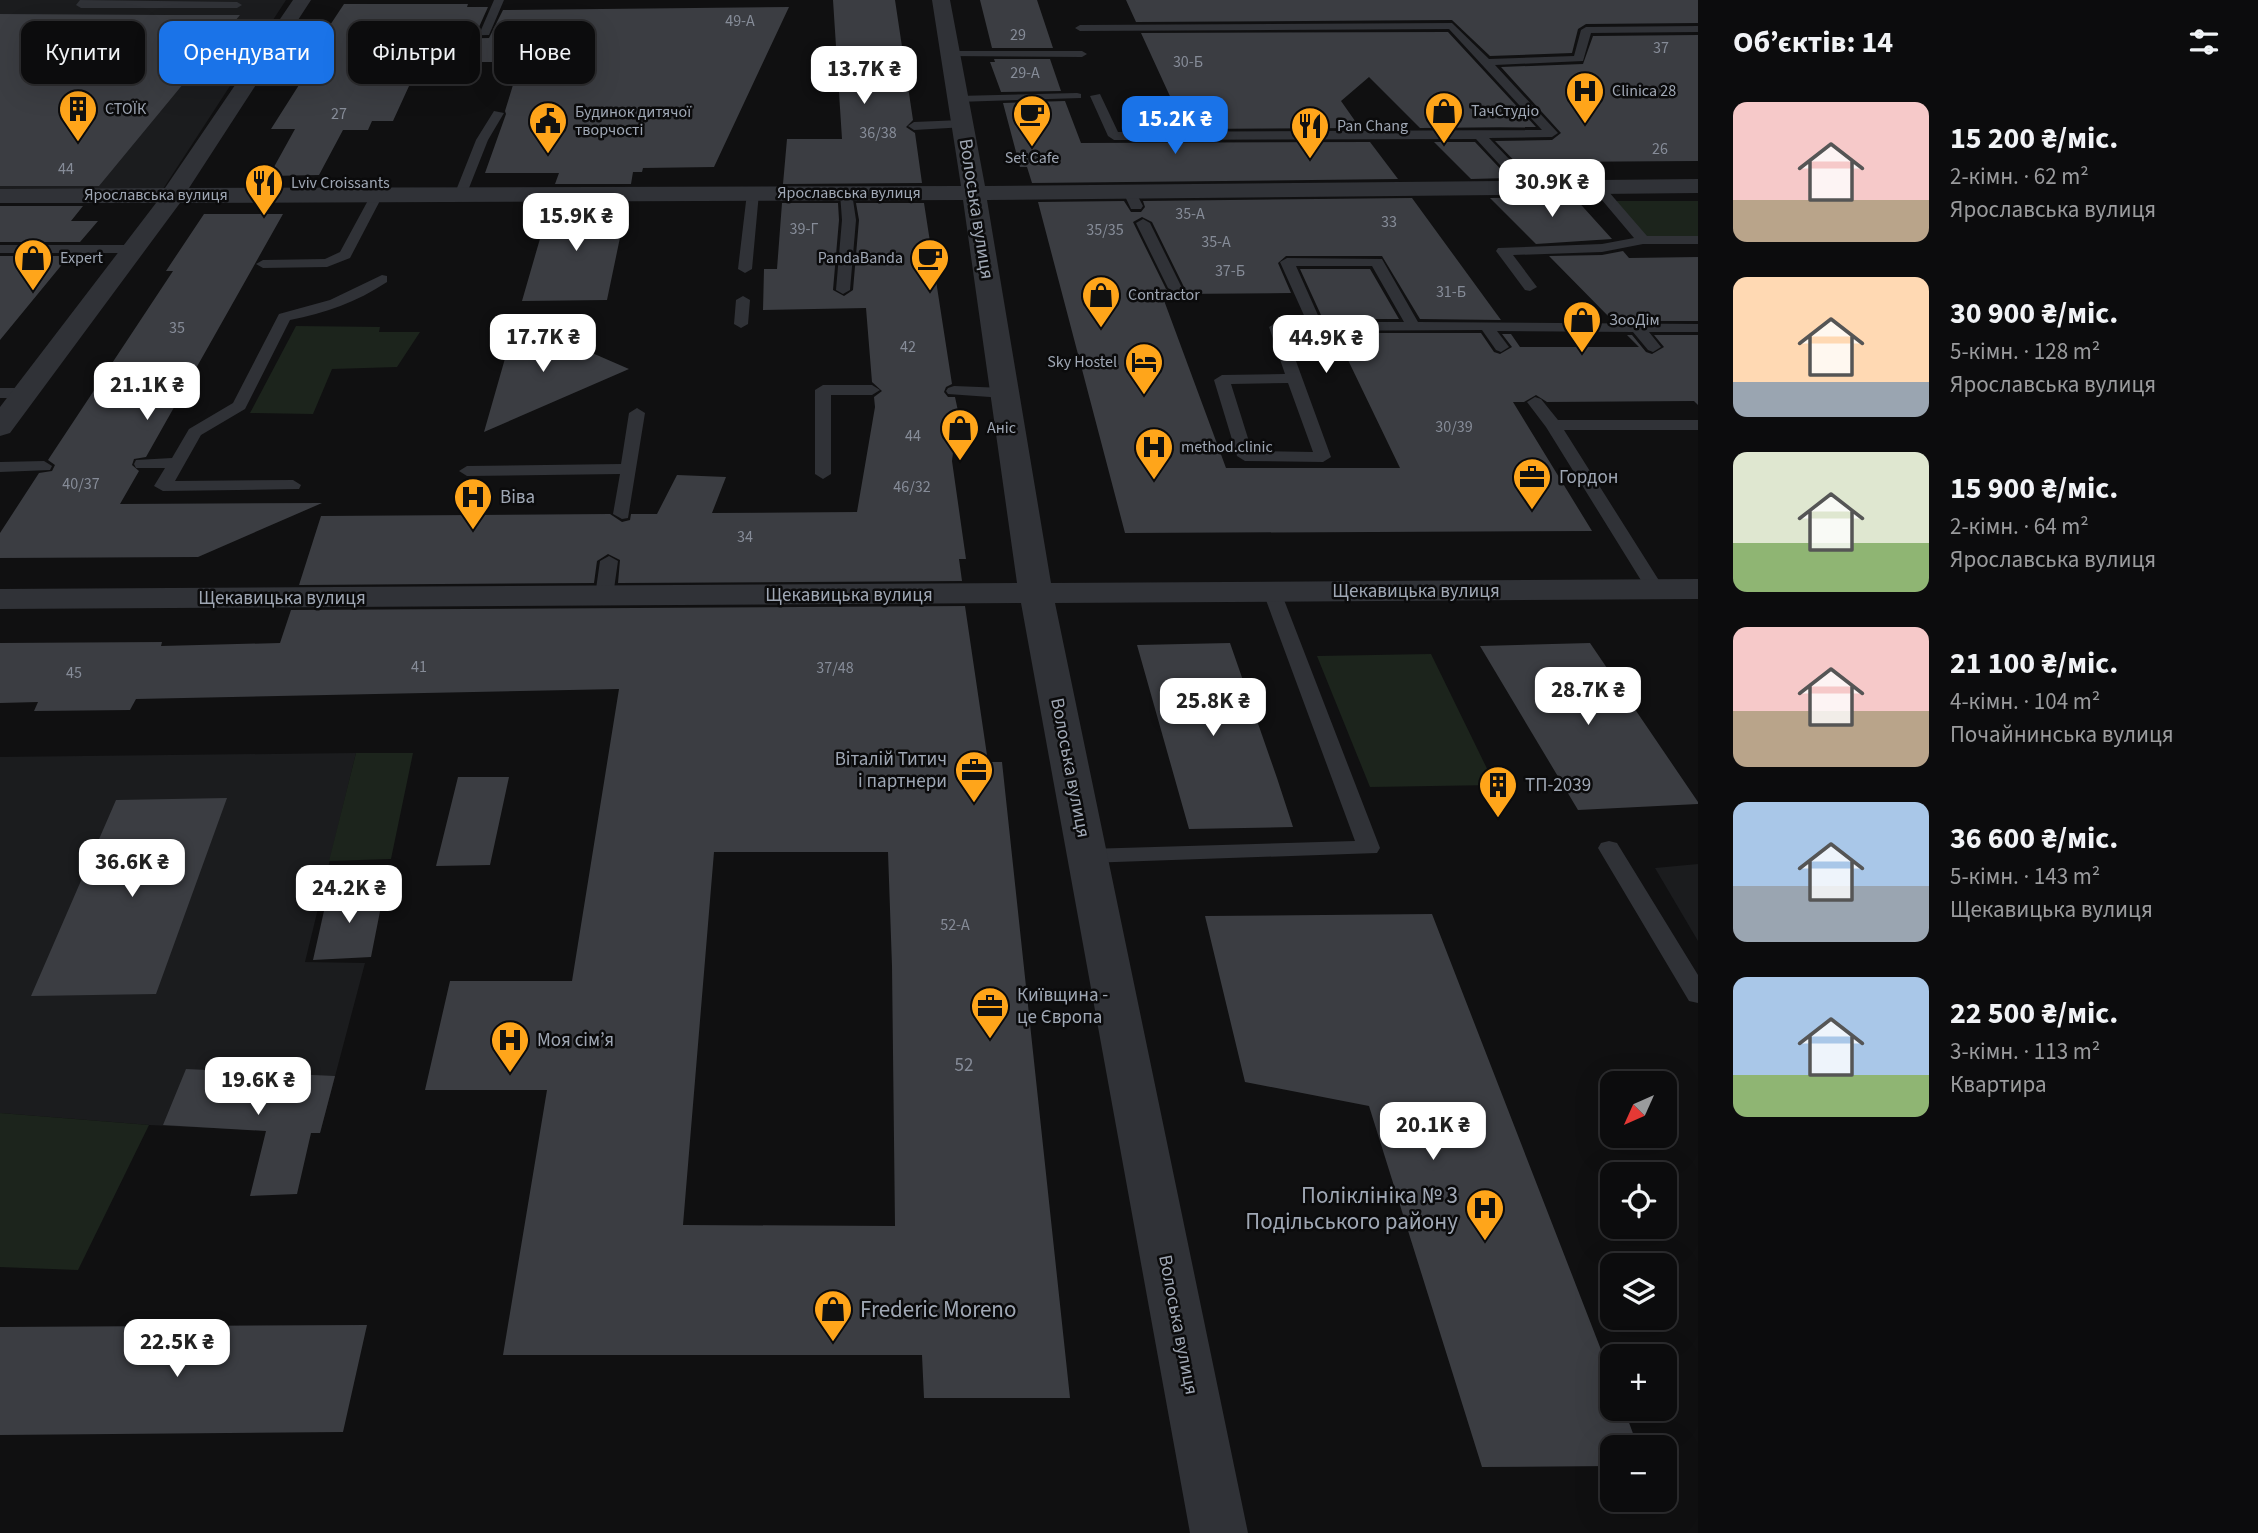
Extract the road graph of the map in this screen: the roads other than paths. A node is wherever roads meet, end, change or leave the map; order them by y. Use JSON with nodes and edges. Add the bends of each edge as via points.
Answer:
{"nodes":[{"id":1,"x":302,"y":0,"type":"edge"},
{"id":2,"x":499,"y":0,"type":"edge"},
{"id":3,"x":941,"y":0,"type":"edge"},
{"id":4,"x":84,"y":3,"type":"edge"},
{"id":5,"x":237,"y":5,"type":"dead end"},
{"id":6,"x":72,"y":15,"type":"dead end"},
{"id":7,"x":1080,"y":28,"type":"dead end"},
{"id":8,"x":1698,"y":29,"type":"edge"},
{"id":9,"x":480,"y":33,"type":"edge"},
{"id":10,"x":950,"y":54,"type":"junction"},
{"id":11,"x":1082,"y":54,"type":"dead end"},
{"id":12,"x":1486,"y":62,"type":"junction"},
{"id":13,"x":1077,"y":96,"type":"dead end"},
{"id":14,"x":1096,"y":96,"type":"dead end"},
{"id":15,"x":957,"y":99,"type":"junction"},
{"id":16,"x":498,"y":113,"type":"dead end"},
{"id":17,"x":962,"y":124,"type":"junction"},
{"id":18,"x":914,"y":126,"type":"dead end"},
{"id":19,"x":1479,"y":135,"type":"junction"},
{"id":20,"x":1698,"y":186,"type":"edge"},
{"id":21,"x":1597,"y":187,"type":"junction"},
{"id":22,"x":1529,"y":188,"type":"junction"},
{"id":23,"x":379,"y":193,"type":"junction"},
{"id":24,"x":461,"y":193,"type":"junction"},
{"id":25,"x":753,"y":193,"type":"junction"},
{"id":26,"x":846,"y":193,"type":"junction"},
{"id":27,"x":974,"y":193,"type":"junction"},
{"id":28,"x":173,"y":195,"type":"junction"},
{"id":29,"x":0,"y":196,"type":"edge"},
{"id":30,"x":1143,"y":223,"type":"dead end"},
{"id":31,"x":1643,"y":240,"type":"junction"},
{"id":32,"x":1678,"y":240,"type":"junction"},
{"id":33,"x":1698,"y":240,"type":"edge"},
{"id":34,"x":0,"y":249,"type":"edge"},
{"id":35,"x":134,"y":249,"type":"junction"},
{"id":36,"x":1693,"y":257,"type":"dead end"},
{"id":37,"x":263,"y":264,"type":"dead end"},
{"id":38,"x":746,"y":269,"type":"dead end"},
{"id":39,"x":382,"y":279,"type":"dead end"},
{"id":40,"x":1530,"y":287,"type":"dead end"},
{"id":41,"x":1175,"y":288,"type":"dead end"},
{"id":42,"x":843,"y":290,"type":"dead end"},
{"id":43,"x":743,"y":300,"type":"dead end"},
{"id":44,"x":741,"y":324,"type":"dead end"},
{"id":45,"x":1486,"y":326,"type":"junction"},
{"id":46,"x":1316,"y":327,"type":"junction"},
{"id":47,"x":1414,"y":327,"type":"junction"},
{"id":48,"x":1637,"y":328,"type":"junction"},
{"id":49,"x":1698,"y":328,"type":"edge"},
{"id":50,"x":1501,"y":347,"type":"dead end"},
{"id":51,"x":1653,"y":347,"type":"dead end"},
{"id":52,"x":1294,"y":378,"type":"junction"},
{"id":53,"x":872,"y":390,"type":"dead end"},
{"id":54,"x":954,"y":391,"type":"dead end"},
{"id":55,"x":13,"y":393,"type":"edge"},
{"id":56,"x":1004,"y":393,"type":"junction"},
{"id":57,"x":1535,"y":402,"type":"dead end"},
{"id":58,"x":637,"y":413,"type":"dead end"},
{"id":59,"x":1553,"y":425,"type":"junction"},
{"id":60,"x":1698,"y":425,"type":"edge"},
{"id":61,"x":0,"y":426,"type":"edge"},
{"id":62,"x":177,"y":463,"type":"junction"},
{"id":63,"x":142,"y":464,"type":"dead end"},
{"id":64,"x":44,"y":466,"type":"dead end"},
{"id":65,"x":0,"y":467,"type":"edge"},
{"id":66,"x":627,"y":469,"type":"junction"},
{"id":67,"x":467,"y":471,"type":"dead end"},
{"id":68,"x":823,"y":474,"type":"dead end"},
{"id":69,"x":293,"y":485,"type":"dead end"},
{"id":70,"x":622,"y":514,"type":"dead end"},
{"id":71,"x":609,"y":561,"type":"dead end"},
{"id":72,"x":1698,"y":589,"type":"edge"},
{"id":73,"x":1656,"y":590,"type":"junction"},
{"id":74,"x":1272,"y":592,"type":"junction"},
{"id":75,"x":1035,"y":594,"type":"junction"},
{"id":76,"x":604,"y":596,"type":"junction"},
{"id":77,"x":0,"y":599,"type":"edge"},
{"id":78,"x":1609,"y":848,"type":"dead end"},
{"id":79,"x":1087,"y":856,"type":"junction"},
{"id":80,"x":1698,"y":995,"type":"edge"},
{"id":81,"x":1219,"y":1533,"type":"edge"}],
"edges":[{"from":1,"to":28,"type":"street"},
{"from":2,"to":9,"type":"lane","via":[[485,33]]},
{"from":3,"to":10,"type":"street","name":"Волоська вулиця"},
{"from":4,"to":5,"type":"lane"},
{"from":4,"to":6,"type":"lane"},
{"from":7,"to":12,"type":"lane","via":[[1452,26]]},
{"from":8,"to":12,"type":"lane","via":[[1587,30],[1579,59]]},
{"from":10,"to":11,"type":"lane"},
{"from":10,"to":15,"type":"street","name":"Волоська вулиця"},
{"from":12,"to":19,"type":"lane","via":[[1552,133]]},
{"from":13,"to":15,"type":"lane"},
{"from":14,"to":19,"type":"lane","via":[[1114,136]]},
{"from":15,"to":17,"type":"street","name":"Волоська вулиця"},
{"from":16,"to":24,"type":"lane"},
{"from":17,"to":18,"type":"lane"},
{"from":17,"to":27,"type":"street","name":"Волоська вулиця"},
{"from":19,"to":22,"type":"lane"},
{"from":20,"to":21,"type":"street","name":"Ярославська вулиця"},
{"from":21,"to":22,"type":"street","name":"Ярославська вулиця"},
{"from":21,"to":31,"type":"lane"},
{"from":22,"to":27,"type":"street","name":"Ярославська вулиця","via":[[1132,199]]},
{"from":23,"to":24,"type":"street","name":"Ярославська вулиця"},
{"from":23,"to":28,"type":"street","name":"Ярославська вулиця"},
{"from":23,"to":37,"type":"lane","via":[[345,255],[327,263]]},
{"from":24,"to":25,"type":"street","name":"Ярославська вулиця"},
{"from":25,"to":26,"type":"street","name":"Ярославська вулиця"},
{"from":25,"to":38,"type":"lane"},
{"from":26,"to":27,"type":"street","name":"Ярославська вулиця"},
{"from":26,"to":42,"type":"lane","via":[[849,220]]},
{"from":27,"to":56,"type":"street","name":"Волоська вулиця"},
{"from":28,"to":29,"type":"street","name":"Ярославська вулиця"},
{"from":28,"to":35,"type":"street"},
{"from":30,"to":41,"type":"lane"},
{"from":31,"to":32,"type":"lane"},
{"from":31,"to":40,"type":"lane","via":[[1602,248],[1503,251]]},
{"from":32,"to":33,"type":"lane"},
{"from":32,"to":36,"type":"lane"},
{"from":34,"to":35,"type":"lane"},
{"from":35,"to":55,"type":"street"},
{"from":39,"to":62,"type":"lane","via":[[351,298],[284,317],[239,406],[195,432]]},
{"from":43,"to":44,"type":"lane"},
{"from":45,"to":47,"type":"lane"},
{"from":45,"to":48,"type":"lane"},
{"from":45,"to":50,"type":"lane"},
{"from":46,"to":47,"type":"lane"},
{"from":46,"to":47,"type":"lane","via":[[1287,262],[1377,262]]},
{"from":46,"to":52,"type":"lane","via":[[1276,327]]},
{"from":48,"to":49,"type":"lane"},
{"from":48,"to":51,"type":"lane"},
{"from":52,"to":52,"type":"lane","via":[[1323,457],[1245,456],[1222,380]]},
{"from":53,"to":68,"type":"lane","via":[[823,390]]},
{"from":54,"to":56,"type":"lane"},
{"from":55,"to":61,"type":"street"},
{"from":56,"to":75,"type":"street","name":"Волоська вулиця"},
{"from":57,"to":59,"type":"lane"},
{"from":58,"to":66,"type":"lane"},
{"from":59,"to":60,"type":"lane"},
{"from":59,"to":73,"type":"lane"},
{"from":62,"to":63,"type":"lane"},
{"from":62,"to":69,"type":"lane","via":[[163,486]]},
{"from":64,"to":65,"type":"lane"},
{"from":66,"to":67,"type":"lane"},
{"from":66,"to":70,"type":"lane"},
{"from":71,"to":76,"type":"lane"},
{"from":72,"to":73,"type":"street","name":"Щекавицька вулиця"},
{"from":73,"to":74,"type":"street","name":"Щекавицька вулиця"},
{"from":74,"to":75,"type":"street","name":"Щекавицька вулиця"},
{"from":74,"to":79,"type":"lane","via":[[1369,848]]},
{"from":75,"to":76,"type":"street","name":"Щекавицька вулиця"},
{"from":75,"to":79,"type":"street","name":"Волоська вулиця"},
{"from":76,"to":77,"type":"street","name":"Щекавицька вулиця"},
{"from":78,"to":80,"type":"lane"},
{"from":79,"to":81,"type":"street","name":"Волоська вулиця"}]}
